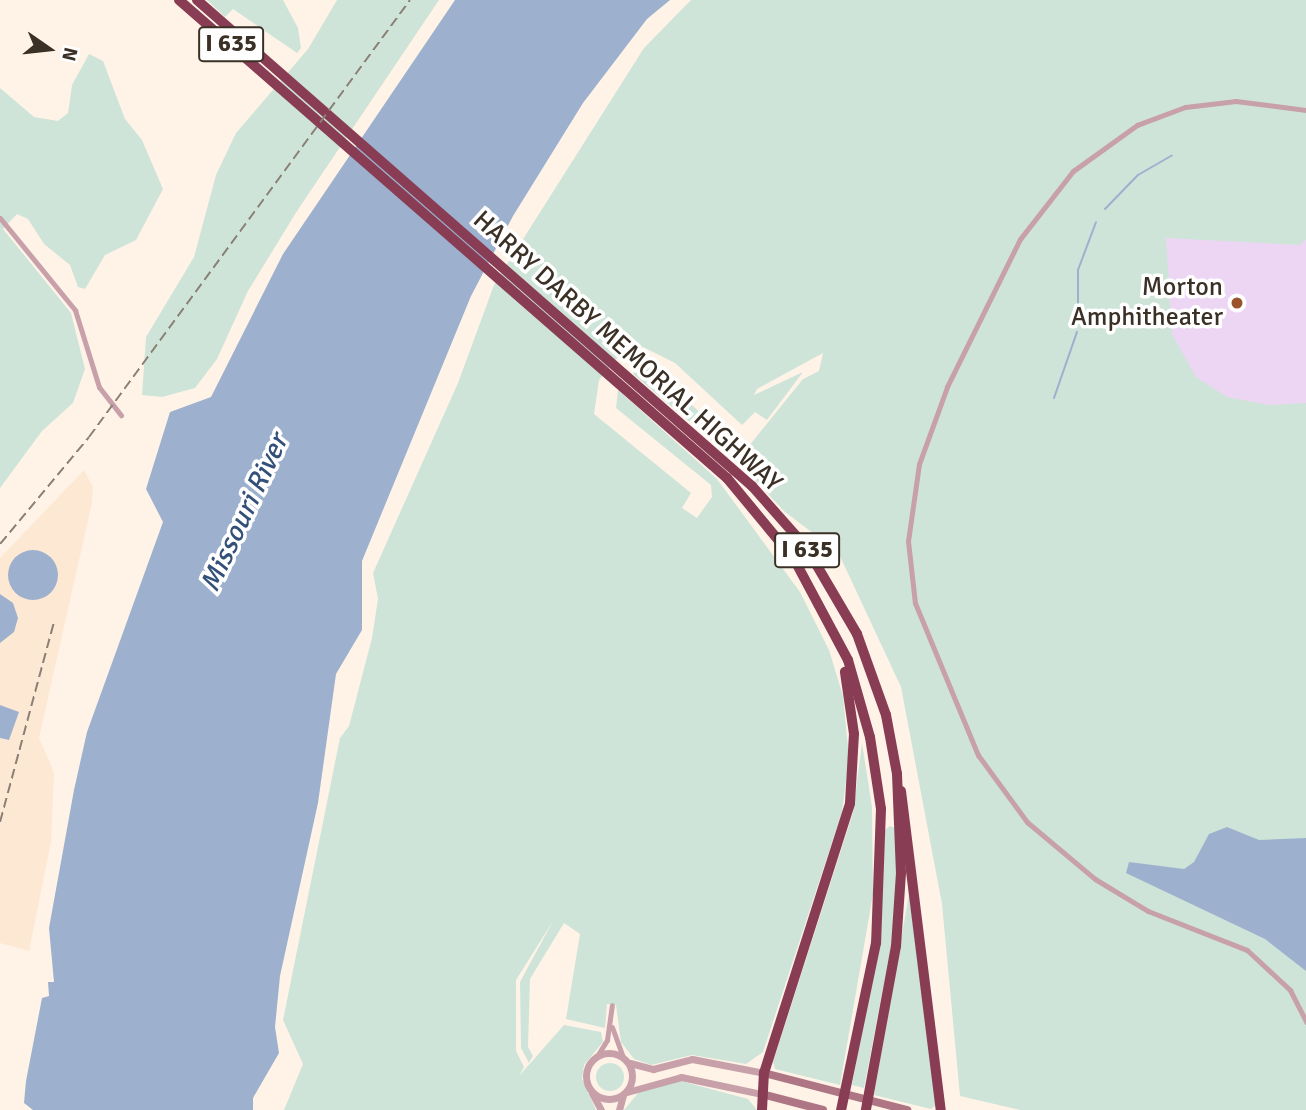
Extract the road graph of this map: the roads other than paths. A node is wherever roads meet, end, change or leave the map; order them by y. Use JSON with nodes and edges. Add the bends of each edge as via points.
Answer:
{"nodes":[{"id":1,"x":179,"y":0,"type":"edge"},
{"id":2,"x":197,"y":0,"type":"edge"},
{"id":3,"x":286,"y":85,"type":"junction"},
{"id":4,"x":1306,"y":110,"type":"edge"},
{"id":5,"x":0,"y":218,"type":"edge"},
{"id":6,"x":628,"y":386,"type":"junction"},
{"id":7,"x":121,"y":415,"type":"dead end"},
{"id":8,"x":838,"y":637,"type":"junction"},
{"id":9,"x":897,"y":774,"type":"junction"},
{"id":10,"x":612,"y":1005,"type":"dead end"},
{"id":11,"x":1306,"y":1022,"type":"edge"},
{"id":12,"x":611,"y":1025,"type":"junction"},
{"id":13,"x":597,"y":1056,"type":"junction"},
{"id":14,"x":626,"y":1060,"type":"junction"},
{"id":15,"x":764,"y":1073,"type":"junction"},
{"id":16,"x":590,"y":1090,"type":"junction"},
{"id":17,"x":625,"y":1094,"type":"junction"},
{"id":18,"x":762,"y":1094,"type":"junction"},
{"id":19,"x":601,"y":1110,"type":"edge"},
{"id":20,"x":619,"y":1110,"type":"edge"},
{"id":21,"x":762,"y":1110,"type":"edge"},
{"id":22,"x":823,"y":1110,"type":"edge"},
{"id":23,"x":841,"y":1110,"type":"edge"},
{"id":24,"x":866,"y":1110,"type":"edge"},
{"id":25,"x":907,"y":1110,"type":"edge"},
{"id":26,"x":942,"y":1110,"type":"edge"}],
"edges":[{"from":1,"to":3,"type":"highway","name":"HARRY DARBY MEMORIAL HIGHWAY","number":"I 635"},
{"from":2,"to":3,"type":"highway","name":"HARRY DARBY MEMORIAL HIGHWAY","number":"I 635"},
{"from":3,"to":6,"type":"highway","name":"HARRY DARBY MEMORIAL HIGHWAY","number":"I 635"},
{"from":4,"to":11,"type":"street","via":[[1236,101],[1185,107],[1137,125],[1073,171],[1020,239],[947,387],[919,464],[908,541],[915,603],[967,730],[978,755],[1027,822],[1094,879],[1138,905],[1248,950],[1290,990]]},
{"from":5,"to":7,"type":"street","via":[[75,310],[99,387]]},
{"from":6,"to":8,"type":"highway","name":"HARRY DARBY MEMORIAL HIGHWAY","number":"I 635","via":[[727,478],[793,559]]},
{"from":6,"to":9,"type":"highway","name":"HARRY DARBY MEMORIAL HIGHWAY","number":"I 635","via":[[752,486],[806,547],[857,634],[886,715]]},
{"from":8,"to":15,"type":"highway","via":[[854,734],[850,803]]},
{"from":8,"to":23,"type":"highway","name":"HARRY DARBY MEMORIAL HIGHWAY","number":"I 635","via":[[870,737],[881,809],[876,943]]},
{"from":9,"to":24,"type":"highway","name":"HARRY DARBY MEMORIAL HIGHWAY","number":"I 635","via":[[901,873],[896,946]]},
{"from":9,"to":26,"type":"highway","via":[[908,817]]},
{"from":10,"to":12,"type":"street"},
{"from":12,"to":13,"type":"street"},
{"from":12,"to":14,"type":"street"},
{"from":13,"to":14,"type":"street"},
{"from":13,"to":16,"type":"street","via":[[586,1075]]},
{"from":14,"to":15,"type":"street","via":[[653,1069],[692,1059]]},
{"from":14,"to":17,"type":"street","via":[[633,1078]]},
{"from":15,"to":18,"type":"highway"},
{"from":15,"to":25,"type":"main road"},
{"from":16,"to":17,"type":"street","via":[[602,1098]]},
{"from":16,"to":19,"type":"street"},
{"from":17,"to":18,"type":"street","via":[[681,1077]]},
{"from":17,"to":20,"type":"street"},
{"from":18,"to":21,"type":"highway"},
{"from":18,"to":22,"type":"main road"}]}
